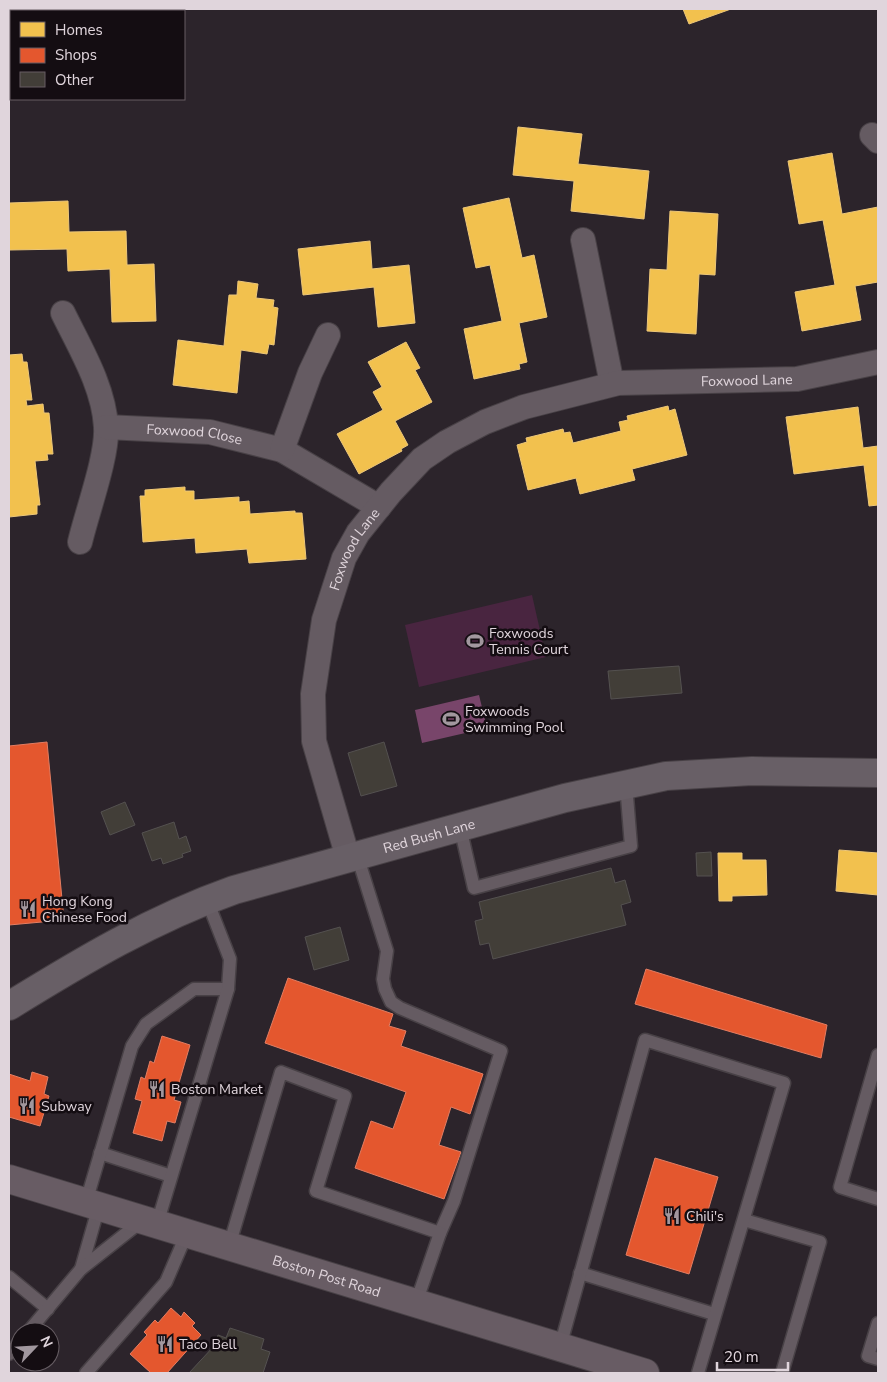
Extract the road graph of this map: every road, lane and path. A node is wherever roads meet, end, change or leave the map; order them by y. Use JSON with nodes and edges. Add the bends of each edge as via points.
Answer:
{"nodes":[{"id":1,"x":583,"y":240,"type":"dead end"},
{"id":2,"x":63,"y":313,"type":"dead end"},
{"id":3,"x":328,"y":335,"type":"dead end"},
{"id":4,"x":878,"y":362,"type":"edge"},
{"id":5,"x":612,"y":384,"type":"junction"},
{"id":6,"x":106,"y":427,"type":"junction"},
{"id":7,"x":282,"y":450,"type":"junction"},
{"id":8,"x":379,"y":507,"type":"junction"},
{"id":9,"x":80,"y":542,"type":"dead end"},
{"id":10,"x":878,"y":773,"type":"edge"},
{"id":11,"x":626,"y":784,"type":"junction"},
{"id":12,"x":460,"y":827,"type":"junction"},
{"id":13,"x":352,"y":857,"type":"junction"},
{"id":14,"x":207,"y":900,"type":"junction"},
{"id":15,"x":228,"y":989,"type":"junction"},
{"id":16,"x":9,"y":1006,"type":"edge"},
{"id":17,"x":878,"y":1055,"type":"edge"},
{"id":18,"x":100,"y":1153,"type":"junction"},
{"id":19,"x":171,"y":1176,"type":"junction"},
{"id":20,"x":9,"y":1179,"type":"edge"},
{"id":21,"x":878,"y":1199,"type":"edge"},
{"id":22,"x":92,"y":1204,"type":"junction"},
{"id":23,"x":744,"y":1220,"type":"junction"},
{"id":24,"x":150,"y":1222,"type":"junction"},
{"id":25,"x":187,"y":1233,"type":"junction"},
{"id":26,"x":440,"y":1233,"type":"junction"},
{"id":27,"x":229,"y":1246,"type":"junction"},
{"id":28,"x":81,"y":1269,"type":"junction"},
{"id":29,"x":580,"y":1273,"type":"junction"},
{"id":30,"x":9,"y":1278,"type":"edge"},
{"id":31,"x":416,"y":1303,"type":"junction"},
{"id":32,"x":48,"y":1309,"type":"junction"},
{"id":33,"x":714,"y":1314,"type":"junction"},
{"id":34,"x":37,"y":1322,"type":"edge"},
{"id":35,"x":878,"y":1324,"type":"edge"},
{"id":36,"x":560,"y":1348,"type":"junction"},
{"id":37,"x":878,"y":1359,"type":"edge"},
{"id":38,"x":86,"y":1373,"type":"edge"},
{"id":39,"x":645,"y":1373,"type":"edge"},
{"id":40,"x":698,"y":1373,"type":"edge"},
{"id":41,"x":782,"y":1373,"type":"edge"}],
"edges":[{"from":1,"to":5,"type":"street"},
{"from":2,"to":6,"type":"street","via":[[99,394]]},
{"from":3,"to":7,"type":"street","via":[[310,372]]},
{"from":4,"to":5,"type":"street","name":"Foxwood Lane","via":[[798,379]]},
{"from":5,"to":8,"type":"street","name":"Foxwood Lane","via":[[524,407],[484,422],[422,459]]},
{"from":6,"to":7,"type":"street","name":"Foxwood Close","via":[[210,432]]},
{"from":6,"to":9,"type":"street","via":[[104,450]]},
{"from":7,"to":8,"type":"street","name":"Foxwood Close"},
{"from":8,"to":13,"type":"street","name":"Foxwood Lane","via":[[349,550],[335,581],[324,620],[313,694],[314,741]]},
{"from":10,"to":11,"type":"street","name":"Red Bush Lane","via":[[715,772],[666,776]]},
{"from":11,"to":12,"type":"street","name":"Red Bush Lane"},
{"from":11,"to":12,"type":"lane","via":[[631,846],[474,888]]},
{"from":12,"to":13,"type":"street","name":"Red Bush Lane"},
{"from":13,"to":14,"type":"street","name":"Red Bush Lane"},
{"from":13,"to":26,"type":"lane","via":[[387,951],[383,979],[391,1002],[501,1051],[454,1201]]},
{"from":14,"to":15,"type":"lane","via":[[230,958]]},
{"from":14,"to":16,"type":"street","name":"Red Bush Lane","via":[[148,925]]},
{"from":15,"to":18,"type":"lane","via":[[194,989],[146,1024],[132,1046]]},
{"from":15,"to":19,"type":"lane"},
{"from":17,"to":21,"type":"lane","via":[[840,1187]]},
{"from":18,"to":19,"type":"lane"},
{"from":18,"to":22,"type":"lane"},
{"from":19,"to":24,"type":"lane"},
{"from":20,"to":22,"type":"main road","name":"Boston Post Road"},
{"from":22,"to":24,"type":"main road","name":"Boston Post Road"},
{"from":22,"to":28,"type":"lane"},
{"from":23,"to":29,"type":"lane","via":[[784,1083],[645,1040]]},
{"from":23,"to":33,"type":"lane"},
{"from":23,"to":41,"type":"lane","via":[[820,1242]]},
{"from":24,"to":25,"type":"main road","name":"Boston Post Road"},
{"from":24,"to":28,"type":"lane"},
{"from":25,"to":27,"type":"main road","name":"Boston Post Road"},
{"from":25,"to":38,"type":"lane","via":[[166,1282]]},
{"from":26,"to":27,"type":"lane","via":[[316,1191],[345,1096],[281,1072]]},
{"from":26,"to":31,"type":"lane"},
{"from":27,"to":31,"type":"main road","name":"Boston Post Road"},
{"from":28,"to":32,"type":"lane"},
{"from":29,"to":33,"type":"lane"},
{"from":29,"to":36,"type":"lane"},
{"from":30,"to":32,"type":"lane"},
{"from":31,"to":36,"type":"main road","name":"Boston Post Road"},
{"from":32,"to":34,"type":"lane"},
{"from":33,"to":40,"type":"lane"},
{"from":35,"to":37,"type":"lane","via":[[868,1356]]},
{"from":36,"to":39,"type":"main road","name":"Boston Post Road"}]}
